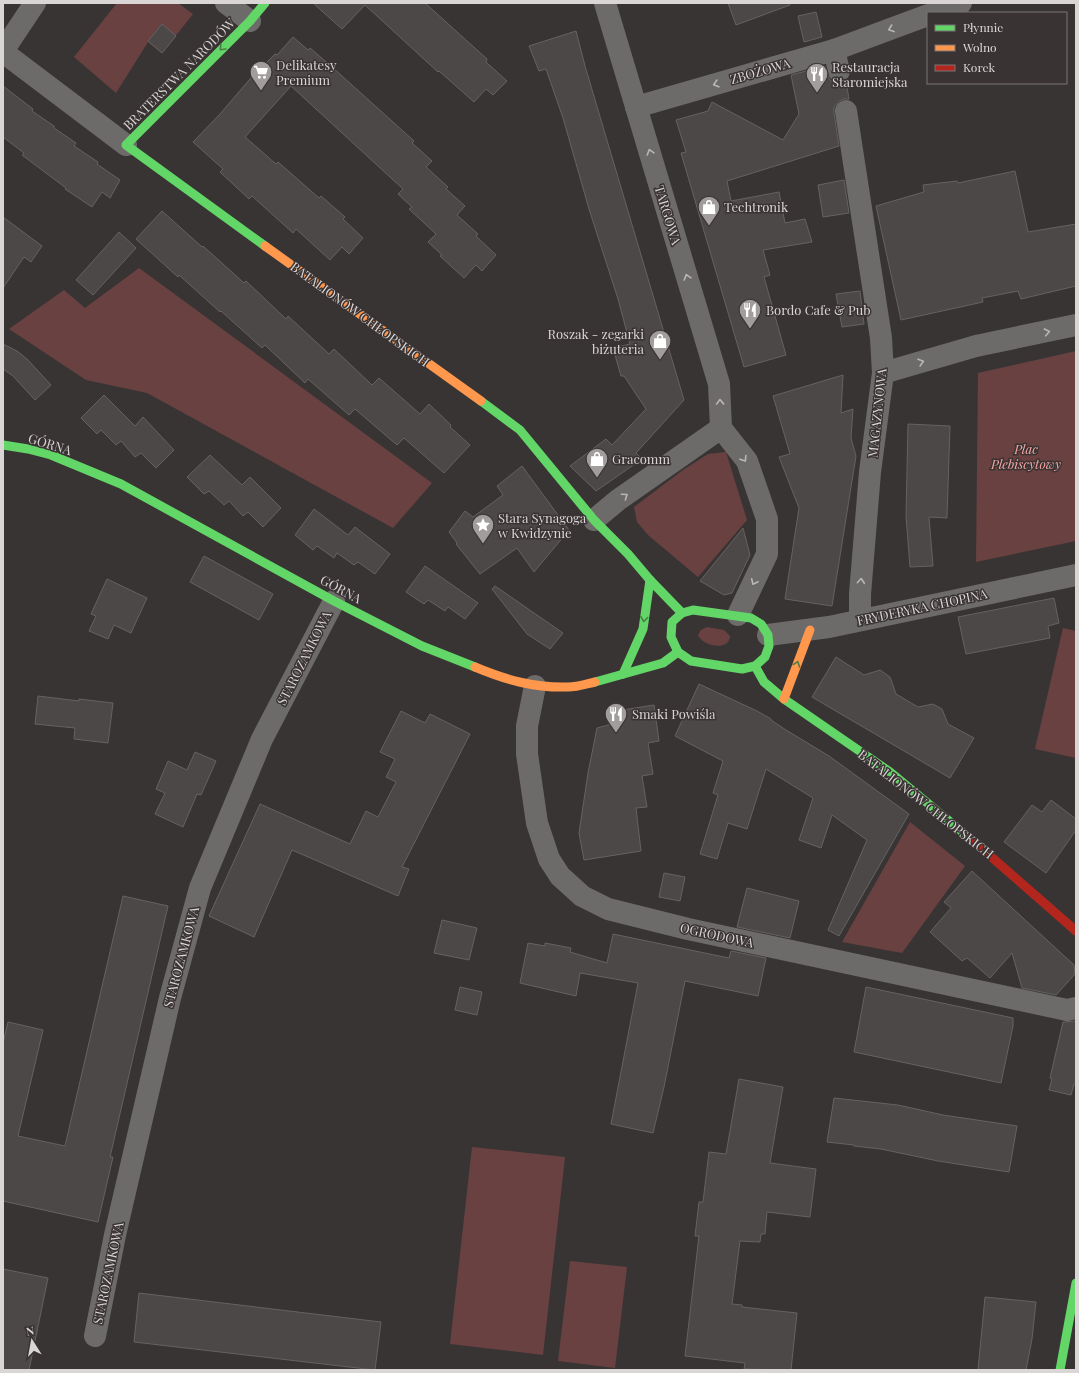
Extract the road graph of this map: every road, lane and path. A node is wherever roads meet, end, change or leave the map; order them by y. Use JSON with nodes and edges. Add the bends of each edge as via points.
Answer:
{"nodes":[{"id":1,"x":34,"y":3,"type":"edge"},
{"id":2,"x":226,"y":3,"type":"edge"},
{"id":3,"x":265,"y":3,"type":"edge"},
{"id":4,"x":605,"y":3,"type":"edge"},
{"id":5,"x":961,"y":3,"type":"edge"},
{"id":6,"x":937,"y":12,"type":"edge"},
{"id":7,"x":927,"y":15,"type":"edge"},
{"id":8,"x":250,"y":21,"type":"junction"},
{"id":9,"x":3,"y":52,"type":"edge"},
{"id":10,"x":636,"y":107,"type":"junction"},
{"id":11,"x":846,"y":111,"type":"dead end"},
{"id":12,"x":126,"y":145,"type":"junction"},
{"id":13,"x":1076,"y":325,"type":"edge"},
{"id":14,"x":884,"y":373,"type":"junction"},
{"id":15,"x":721,"y":428,"type":"junction"},
{"id":16,"x":3,"y":445,"type":"edge"},
{"id":17,"x":594,"y":520,"type":"junction"},
{"id":18,"x":1076,"y":575,"type":"edge"},
{"id":19,"x":650,"y":580,"type":"junction"},
{"id":20,"x":334,"y":601,"type":"junction"},
{"id":21,"x":682,"y":613,"type":"junction"},
{"id":22,"x":738,"y":615,"type":"junction"},
{"id":23,"x":860,"y":620,"type":"junction"},
{"id":24,"x":810,"y":630,"type":"junction"},
{"id":25,"x":768,"y":635,"type":"junction"},
{"id":26,"x":678,"y":652,"type":"junction"},
{"id":27,"x":755,"y":666,"type":"junction"},
{"id":28,"x":623,"y":674,"type":"junction"},
{"id":29,"x":535,"y":686,"type":"junction"},
{"id":30,"x":784,"y":699,"type":"junction"},
{"id":31,"x":1076,"y":931,"type":"edge"},
{"id":32,"x":1076,"y":1008,"type":"edge"},
{"id":33,"x":1076,"y":1282,"type":"edge"},
{"id":34,"x":95,"y":1336,"type":"dead end"},
{"id":35,"x":1060,"y":1370,"type":"edge"}],
"edges":[{"from":1,"to":9,"type":"street"},
{"from":2,"to":8,"type":"street"},
{"from":3,"to":8,"type":"street","name":"BRATERSTWA NARODÓW"},
{"from":4,"to":10,"type":"street","name":"TARGOWA"},
{"from":5,"to":6,"type":"street"},
{"from":7,"to":10,"type":"street","name":"ZBOŻOWA","one_way":true,"via":[[837,60]]},
{"from":8,"to":12,"type":"street","name":"BRATERSTWA NARODÓW","one_way":true},
{"from":9,"to":12,"type":"street","name":"BATALIONÓW CHŁOPSKICH"},
{"from":15,"to":10,"type":"street","name":"TARGOWA","one_way":true,"via":[[719,384]]},
{"from":11,"to":14,"type":"street","name":"MAGAZYNOWA","via":[[882,338]]},
{"from":12,"to":17,"type":"street","name":"BATALIONÓW CHŁOPSKICH","via":[[504,416],[520,430]]},
{"from":14,"to":13,"type":"street","one_way":true,"via":[[976,346]]},
{"from":23,"to":14,"type":"street","name":"MAGAZYNOWA","one_way":true,"via":[[870,472]]},
{"from":17,"to":15,"type":"street","one_way":true,"via":[[618,500]]},
{"from":15,"to":22,"type":"street","one_way":true,"via":[[747,461],[767,519],[767,554]]},
{"from":16,"to":20,"type":"street","name":"GÓRNA","via":[[51,455],[121,484]]},
{"from":17,"to":19,"type":"street","name":"BATALIONÓW CHŁOPSKICH"},
{"from":18,"to":23,"type":"street","name":"FRYDERYKA CHOPINA"},
{"from":19,"to":21,"type":"street","name":"BATALIONÓW CHŁOPSKICH"},
{"from":19,"to":28,"type":"street","one_way":true,"via":[[643,629]]},
{"from":20,"to":29,"type":"street","name":"GÓRNA","via":[[422,646],[501,678]]},
{"from":20,"to":34,"type":"street","name":"STAROZAMKOWA","via":[[262,739],[200,888],[170,998]]},
{"from":21,"to":22,"type":"street","via":[[693,610]]},
{"from":21,"to":26,"type":"street","via":[[672,622],[671,637]]},
{"from":22,"to":25,"type":"street","via":[[752,618],[761,624]]},
{"from":23,"to":24,"type":"street","name":"FRYDERYKA CHOPINA"},
{"from":24,"to":25,"type":"street","name":"FRYDERYKA CHOPINA"},
{"from":30,"to":24,"type":"street","one_way":true},
{"from":25,"to":27,"type":"street","via":[[769,646],[765,657]]},
{"from":26,"to":27,"type":"street","via":[[691,661],[742,669]]},
{"from":26,"to":28,"type":"street","name":"GÓRNA","via":[[663,663]]},
{"from":27,"to":30,"type":"street","name":"BATALIONÓW CHŁOPSKICH","via":[[764,682]]},
{"from":28,"to":29,"type":"street","name":"GÓRNA","via":[[569,687]]},
{"from":29,"to":32,"type":"street","name":"OGRODOWA","via":[[527,726],[527,754],[537,823],[549,859],[560,876],[582,896],[608,909],[688,929],[1067,1010]]},
{"from":30,"to":31,"type":"street","name":"BATALIONÓW CHŁOPSKICH","via":[[890,772]]},
{"from":33,"to":35,"type":"street"}]}
